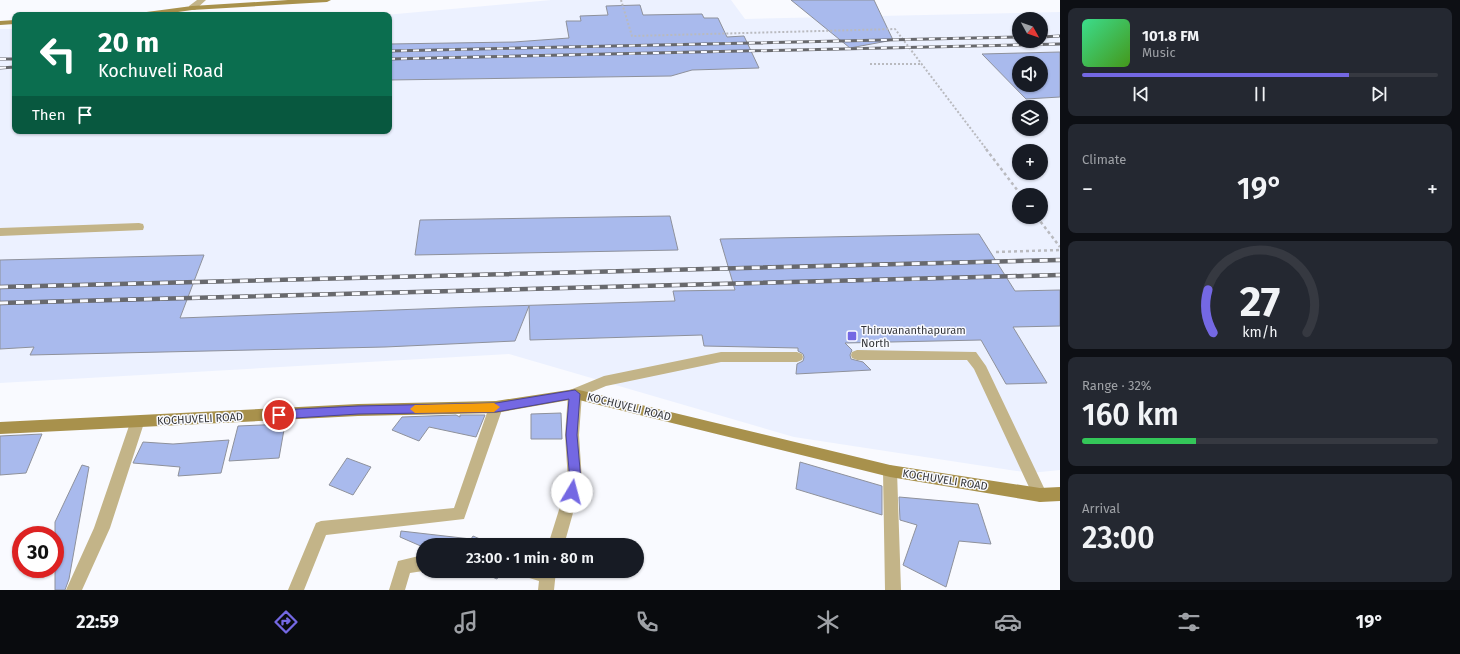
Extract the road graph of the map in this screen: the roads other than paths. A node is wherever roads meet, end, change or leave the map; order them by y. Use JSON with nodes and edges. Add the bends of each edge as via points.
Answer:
{"nodes":[{"id":1,"x":202,"y":0,"type":"edge"},
{"id":2,"x":327,"y":0,"type":"edge"},
{"id":3,"x":192,"y":8,"type":"junction"},
{"id":4,"x":162,"y":12,"type":"edge"},
{"id":5,"x":12,"y":22,"type":"edge"},
{"id":6,"x":0,"y":23,"type":"edge"},
{"id":7,"x":139,"y":227,"type":"dead end"},
{"id":8,"x":0,"y":232,"type":"edge"},
{"id":9,"x":857,"y":355,"type":"dead end"},
{"id":10,"x":797,"y":357,"type":"dead end"},
{"id":11,"x":575,"y":394,"type":"junction"},
{"id":12,"x":496,"y":407,"type":"junction"},
{"id":13,"x":137,"y":423,"type":"junction"},
{"id":14,"x":0,"y":428,"type":"edge"},
{"id":15,"x":890,"y":471,"type":"junction"},
{"id":16,"x":1060,"y":494,"type":"edge"},
{"id":17,"x":1040,"y":495,"type":"junction"},
{"id":18,"x":558,"y":538,"type":"edge"},
{"id":19,"x":416,"y":564,"type":"edge"},
{"id":20,"x":74,"y":590,"type":"edge"},
{"id":21,"x":296,"y":590,"type":"edge"},
{"id":22,"x":397,"y":590,"type":"edge"},
{"id":23,"x":893,"y":590,"type":"edge"}],
"edges":[{"from":1,"to":3,"type":"street"},
{"from":2,"to":3,"type":"street"},
{"from":3,"to":4,"type":"street"},
{"from":5,"to":6,"type":"street"},
{"from":7,"to":8,"type":"street"},
{"from":9,"to":17,"type":"street","via":[[972,355]]},
{"from":10,"to":11,"type":"street","via":[[721,357],[604,381]]},
{"from":11,"to":12,"type":"street","name":"KOCHUVELI ROAD"},
{"from":11,"to":15,"type":"street","name":"KOCHUVELI ROAD"},
{"from":11,"to":18,"type":"street","via":[[572,435],[575,481]]},
{"from":12,"to":13,"type":"street","name":"KOCHUVELI ROAD","via":[[358,410]]},
{"from":12,"to":21,"type":"street","via":[[459,514],[321,528]]},
{"from":13,"to":14,"type":"street","name":"KOCHUVELI ROAD"},
{"from":13,"to":20,"type":"street","via":[[102,528]]},
{"from":15,"to":17,"type":"street","name":"KOCHUVELI ROAD"},
{"from":15,"to":23,"type":"street"},
{"from":16,"to":17,"type":"street","name":"KOCHUVELI ROAD"},
{"from":19,"to":22,"type":"street","via":[[404,566]]}]}
